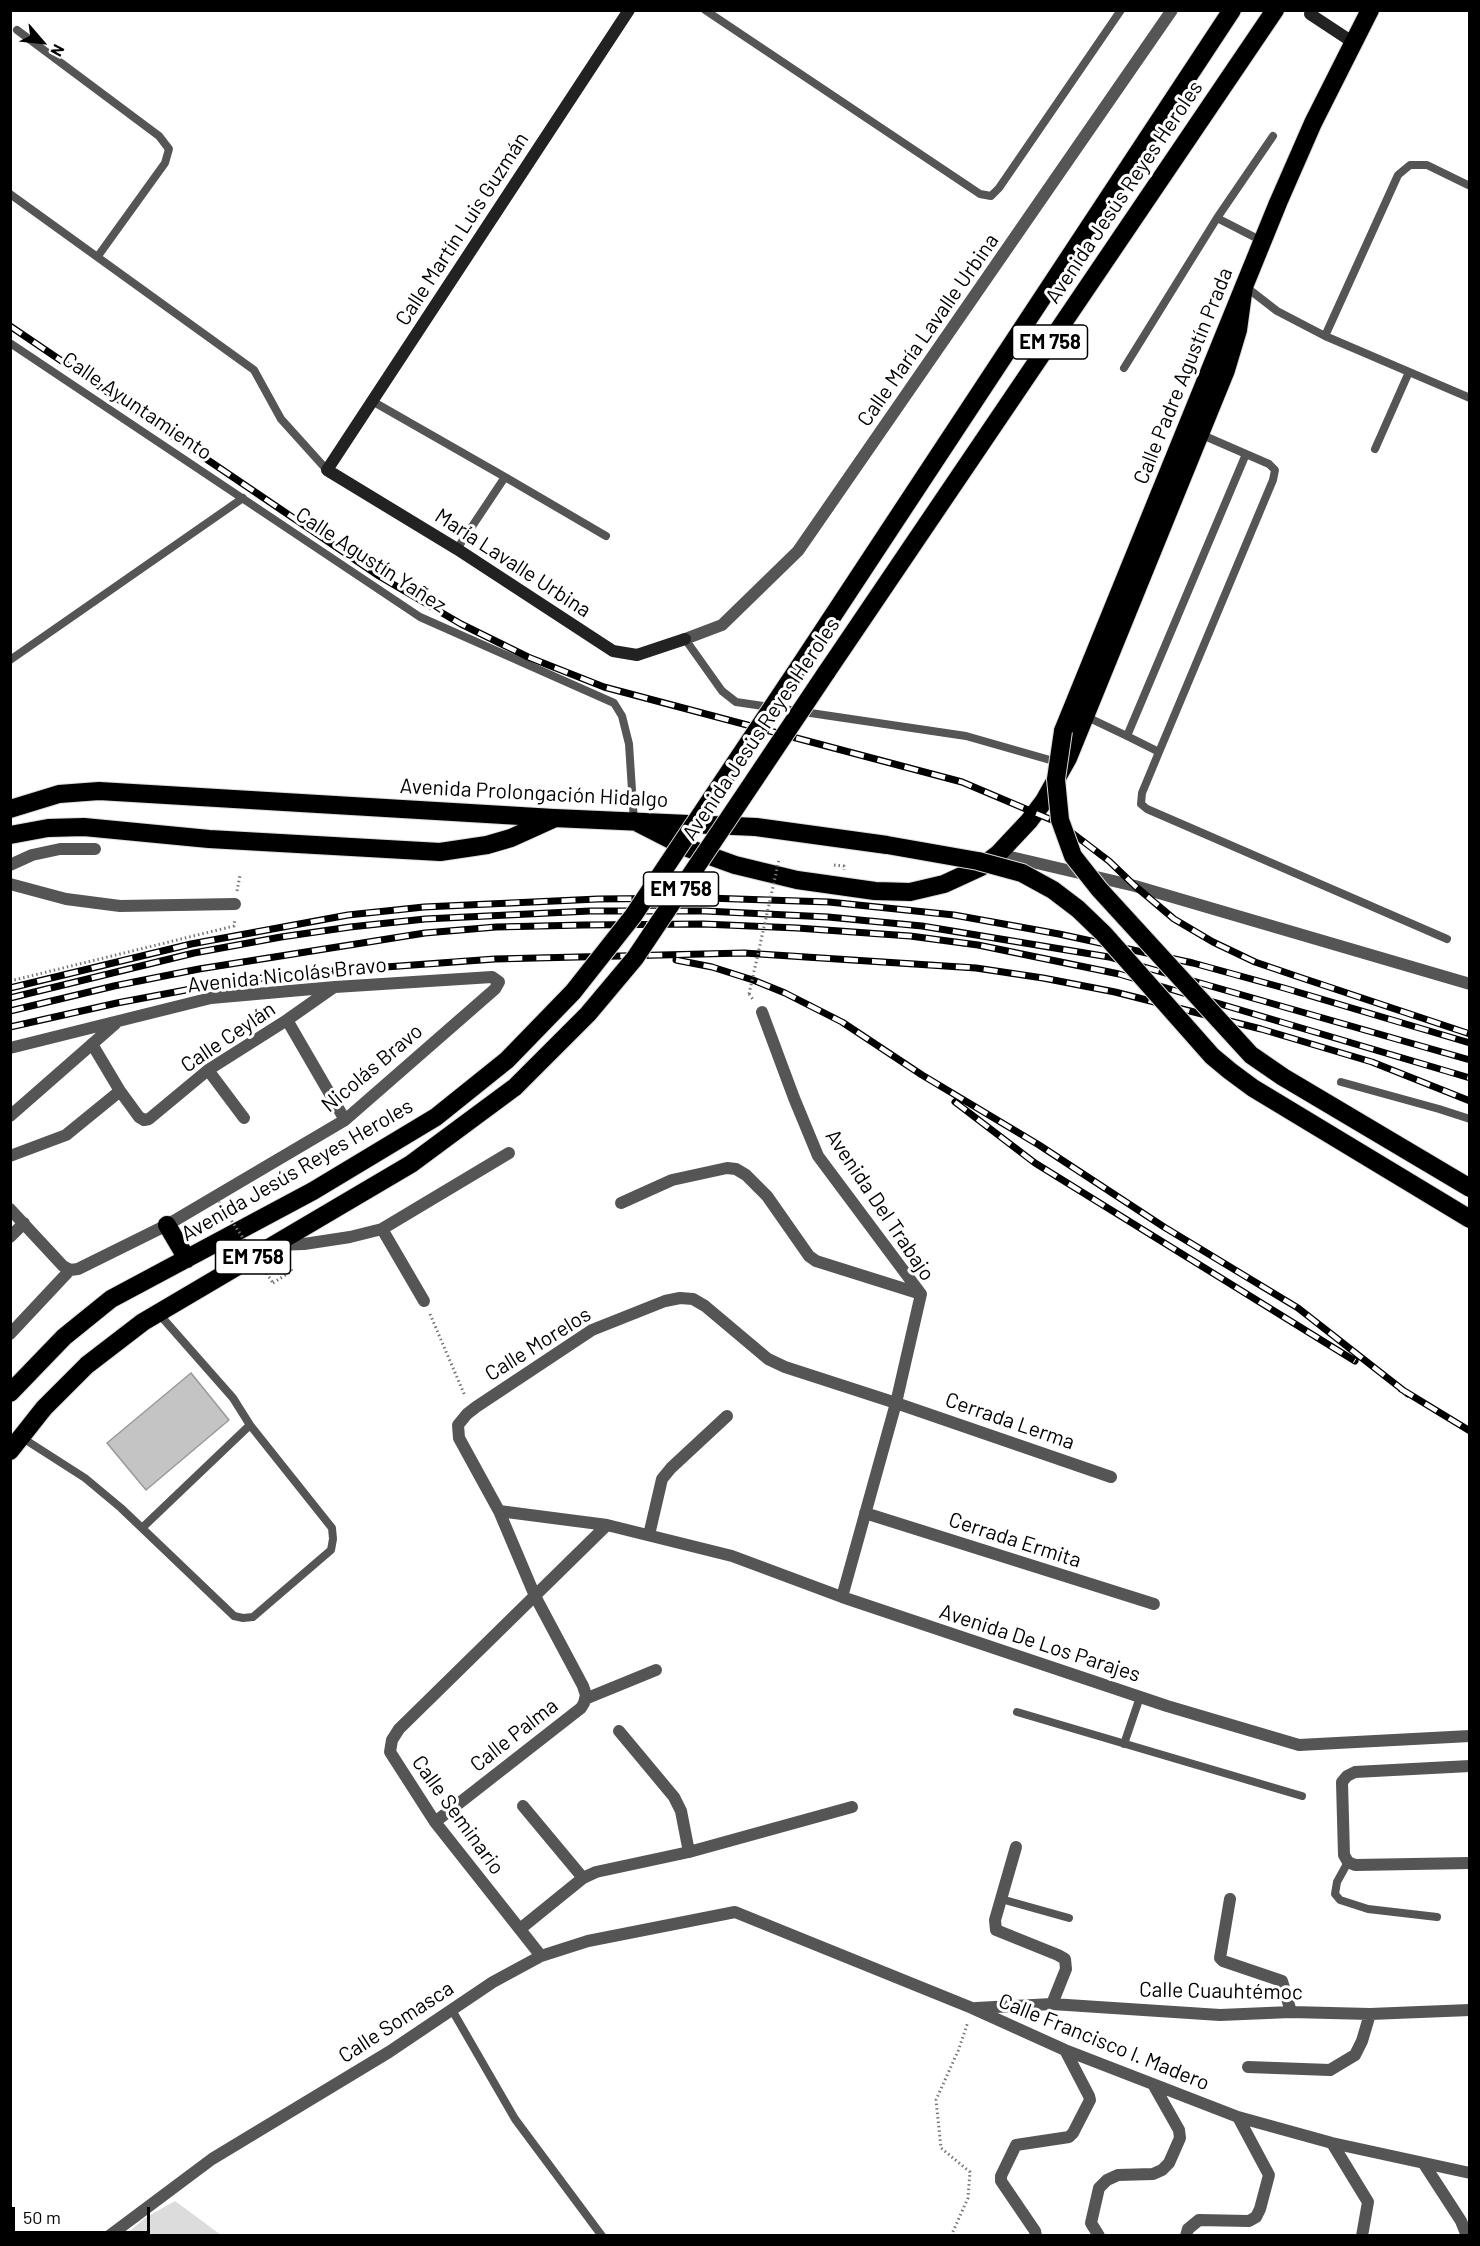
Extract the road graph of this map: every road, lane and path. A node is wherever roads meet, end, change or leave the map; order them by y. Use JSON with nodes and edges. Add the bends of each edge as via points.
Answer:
{"nodes":[{"id":1,"x":629,"y":10,"type":"edge"},
{"id":2,"x":705,"y":10,"type":"edge"},
{"id":3,"x":1121,"y":10,"type":"edge"},
{"id":4,"x":1172,"y":10,"type":"edge"},
{"id":5,"x":1232,"y":10,"type":"edge"},
{"id":6,"x":1275,"y":10,"type":"edge"},
{"id":7,"x":1370,"y":10,"type":"edge"},
{"id":8,"x":1310,"y":14,"type":"dead end"},
{"id":9,"x":17,"y":30,"type":"dead end"},
{"id":10,"x":1354,"y":43,"type":"junction"},
{"id":11,"x":1273,"y":136,"type":"dead end"},
{"id":12,"x":1470,"y":186,"type":"edge"},
{"id":13,"x":10,"y":194,"type":"edge"},
{"id":14,"x":1217,"y":218,"type":"junction"},
{"id":15,"x":1262,"y":241,"type":"junction"},
{"id":16,"x":98,"y":256,"type":"junction"},
{"id":17,"x":1244,"y":286,"type":"junction"},
{"id":18,"x":1325,"y":336,"type":"junction"},
{"id":19,"x":10,"y":343,"type":"edge"},
{"id":20,"x":1124,"y":368,"type":"dead end"},
{"id":21,"x":1409,"y":372,"type":"junction"},
{"id":22,"x":1470,"y":398,"type":"edge"},
{"id":23,"x":372,"y":401,"type":"junction"},
{"id":24,"x":1200,"y":434,"type":"junction"},
{"id":25,"x":1375,"y":449,"type":"dead end"},
{"id":26,"x":1246,"y":454,"type":"junction"},
{"id":27,"x":327,"y":470,"type":"junction"},
{"id":28,"x":505,"y":477,"type":"junction"},
{"id":29,"x":243,"y":498,"type":"junction"},
{"id":30,"x":606,"y":536,"type":"dead end"},
{"id":31,"x":457,"y":549,"type":"junction"},
{"id":32,"x":685,"y":639,"type":"junction"},
{"id":33,"x":10,"y":660,"type":"edge"},
{"id":34,"x":1085,"y":716,"type":"junction"},
{"id":35,"x":1127,"y":736,"type":"junction"},
{"id":36,"x":1159,"y":752,"type":"junction"},
{"id":37,"x":1065,"y":764,"type":"junction"},
{"id":38,"x":10,"y":809,"type":"edge"},
{"id":39,"x":554,"y":818,"type":"junction"},
{"id":40,"x":634,"y":821,"type":"junction"},
{"id":41,"x":10,"y":835,"type":"edge"},
{"id":42,"x":95,"y":849,"type":"dead end"},
{"id":43,"x":998,"y":854,"type":"junction"},
{"id":44,"x":779,"y":860,"type":"dead end"},
{"id":45,"x":10,"y":865,"type":"edge"},
{"id":46,"x":240,"y":875,"type":"dead end"},
{"id":47,"x":10,"y":884,"type":"edge"},
{"id":48,"x":235,"y":904,"type":"junction"},
{"id":49,"x":1447,"y":939,"type":"dead end"},
{"id":50,"x":10,"y":981,"type":"edge"},
{"id":51,"x":499,"y":982,"type":"joint"},
{"id":52,"x":1470,"y":984,"type":"edge"},
{"id":53,"x":335,"y":987,"type":"junction"},
{"id":54,"x":749,"y":994,"type":"dead end"},
{"id":55,"x":762,"y":1012,"type":"dead end"},
{"id":56,"x":287,"y":1020,"type":"junction"},
{"id":57,"x":118,"y":1021,"type":"junction"},
{"id":58,"x":92,"y":1044,"type":"junction"},
{"id":59,"x":10,"y":1048,"type":"edge"},
{"id":60,"x":208,"y":1070,"type":"junction"},
{"id":61,"x":1341,"y":1082,"type":"dead end"},
{"id":62,"x":120,"y":1091,"type":"junction"},
{"id":63,"x":10,"y":1116,"type":"edge"},
{"id":64,"x":244,"y":1118,"type":"dead end"},
{"id":65,"x":1470,"y":1119,"type":"edge"},
{"id":66,"x":345,"y":1120,"type":"junction"},
{"id":67,"x":509,"y":1153,"type":"dead end"},
{"id":68,"x":10,"y":1156,"type":"edge"},
{"id":69,"x":1470,"y":1188,"type":"edge"},
{"id":70,"x":219,"y":1202,"type":"dead end"},
{"id":71,"x":621,"y":1203,"type":"dead end"},
{"id":72,"x":10,"y":1209,"type":"edge"},
{"id":73,"x":1470,"y":1219,"type":"edge"},
{"id":74,"x":24,"y":1223,"type":"junction"},
{"id":75,"x":167,"y":1225,"type":"junction"},
{"id":76,"x":382,"y":1228,"type":"junction"},
{"id":77,"x":10,"y":1237,"type":"edge"},
{"id":78,"x":274,"y":1245,"type":"junction"},
{"id":79,"x":187,"y":1259,"type":"junction"},
{"id":80,"x":70,"y":1270,"type":"junction"},
{"id":81,"x":292,"y":1270,"type":"dead end"},
{"id":82,"x":921,"y":1294,"type":"junction"},
{"id":83,"x":424,"y":1301,"type":"joint"},
{"id":84,"x":158,"y":1313,"type":"junction"},
{"id":85,"x":10,"y":1334,"type":"edge"},
{"id":86,"x":10,"y":1394,"type":"edge"},
{"id":87,"x":896,"y":1403,"type":"junction"},
{"id":88,"x":467,"y":1414,"type":"junction"},
{"id":89,"x":727,"y":1416,"type":"dead end"},
{"id":90,"x":250,"y":1425,"type":"junction"},
{"id":91,"x":16,"y":1444,"type":"edge"},
{"id":92,"x":1111,"y":1477,"type":"dead end"},
{"id":93,"x":499,"y":1511,"type":"junction"},
{"id":94,"x":865,"y":1513,"type":"junction"},
{"id":95,"x":608,"y":1525,"type":"junction"},
{"id":96,"x":142,"y":1528,"type":"junction"},
{"id":97,"x":649,"y":1535,"type":"junction"},
{"id":98,"x":535,"y":1596,"type":"junction"},
{"id":99,"x":842,"y":1598,"type":"junction"},
{"id":100,"x":1154,"y":1604,"type":"dead end"},
{"id":101,"x":656,"y":1670,"type":"dead end"},
{"id":102,"x":1140,"y":1697,"type":"junction"},
{"id":103,"x":585,"y":1699,"type":"junction"},
{"id":104,"x":1017,"y":1712,"type":"dead end"},
{"id":105,"x":619,"y":1731,"type":"dead end"},
{"id":106,"x":1470,"y":1736,"type":"edge"},
{"id":107,"x":1124,"y":1744,"type":"junction"},
{"id":108,"x":1470,"y":1766,"type":"edge"},
{"id":109,"x":1302,"y":1796,"type":"dead end"},
{"id":110,"x":523,"y":1806,"type":"dead end"},
{"id":111,"x":852,"y":1807,"type":"dead end"},
{"id":112,"x":435,"y":1822,"type":"junction"},
{"id":113,"x":1017,"y":1846,"type":"dead end"},
{"id":114,"x":689,"y":1852,"type":"junction"},
{"id":115,"x":1348,"y":1863,"type":"junction"},
{"id":116,"x":1470,"y":1863,"type":"edge"},
{"id":117,"x":583,"y":1878,"type":"junction"},
{"id":118,"x":1001,"y":1899,"type":"junction"},
{"id":119,"x":1230,"y":1899,"type":"dead end"},
{"id":120,"x":735,"y":1912,"type":"joint"},
{"id":121,"x":1437,"y":1917,"type":"dead end"},
{"id":122,"x":1069,"y":1918,"type":"dead end"},
{"id":123,"x":520,"y":1929,"type":"junction"},
{"id":124,"x":541,"y":1956,"type":"junction"},
{"id":125,"x":1052,"y":2004,"type":"junction"},
{"id":126,"x":972,"y":2008,"type":"junction"},
{"id":127,"x":452,"y":2010,"type":"junction"},
{"id":128,"x":1470,"y":2010,"type":"edge"},
{"id":129,"x":1291,"y":2012,"type":"junction"},
{"id":130,"x":1370,"y":2014,"type":"junction"},
{"id":131,"x":1065,"y":2050,"type":"junction"},
{"id":132,"x":1248,"y":2067,"type":"dead end"},
{"id":133,"x":1153,"y":2084,"type":"junction"},
{"id":134,"x":1238,"y":2116,"type":"junction"},
{"id":135,"x":1332,"y":2143,"type":"junction"},
{"id":136,"x":1424,"y":2164,"type":"junction"},
{"id":137,"x":1470,"y":2173,"type":"edge"},
{"id":138,"x":109,"y":2235,"type":"edge"},
{"id":139,"x":602,"y":2235,"type":"edge"},
{"id":140,"x":951,"y":2235,"type":"edge"},
{"id":141,"x":1036,"y":2235,"type":"edge"},
{"id":142,"x":1099,"y":2235,"type":"edge"},
{"id":143,"x":1186,"y":2235,"type":"edge"},
{"id":144,"x":1362,"y":2235,"type":"edge"},
{"id":145,"x":1467,"y":2235,"type":"edge"}],
"edges":[{"from":1,"to":23,"type":"street","name":"Calle Martín Luis Guzmán"},
{"from":2,"to":3,"type":"lane","via":[[980,194],[991,195]]},
{"from":4,"to":32,"type":"street","name":"Calle María Lavalle Urbina","via":[[798,551],[722,625]]},
{"from":5,"to":79,"type":"highway","name":"Avenida Jesús Reyes Heroles","number":"EM 758","bridge":true,"via":[[800,668],[627,924],[573,992],[507,1060],[436,1117],[313,1191]]},
{"from":6,"to":78,"type":"highway","name":"Avenida Jesús Reyes Heroles","number":"EM 758","bridge":true,"via":[[634,958],[588,1014],[515,1087],[411,1164]]},
{"from":7,"to":10,"type":"highway","name":"Calle Padre Agustín Prada"},
{"from":8,"to":10,"type":"street"},
{"from":9,"to":16,"type":"lane","via":[[159,136],[169,149],[165,163]]},
{"from":10,"to":15,"type":"highway","name":"Calle Padre Agustín Prada","via":[[1313,123]]},
{"from":11,"to":14,"type":"lane"},
{"from":12,"to":18,"type":"lane","via":[[1427,165],[1410,165],[1398,175]]},
{"from":13,"to":16,"type":"lane"},
{"from":14,"to":15,"type":"lane"},
{"from":14,"to":20,"type":"lane"},
{"from":15,"to":17,"type":"highway","name":"Calle Padre Agustín Prada"},
{"from":16,"to":27,"type":"lane","via":[[254,370],[281,419]]},
{"from":17,"to":18,"type":"lane","via":[[1277,311]]},
{"from":17,"to":24,"type":"highway","via":[[1239,330]]},
{"from":17,"to":69,"type":"highway","name":"Calle Padre Agustín Prada","bridge":true,"via":[[1064,731],[1056,779],[1060,820],[1073,856],[1099,889],[1251,1055]]},
{"from":18,"to":21,"type":"lane"},
{"from":19,"to":29,"type":"lane","name":"Calle Ayuntamiento"},
{"from":21,"to":22,"type":"lane"},
{"from":21,"to":25,"type":"lane"},
{"from":23,"to":27,"type":"street","name":"Calle Martín Luis Guzmán"},
{"from":23,"to":28,"type":"lane"},
{"from":24,"to":26,"type":"lane"},
{"from":24,"to":34,"type":"highway"},
{"from":26,"to":35,"type":"lane"},
{"from":26,"to":36,"type":"lane","via":[[1269,464],[1275,470],[1273,480]]},
{"from":27,"to":31,"type":"street","name":"María Lavalle Urbina"},
{"from":28,"to":30,"type":"lane"},
{"from":28,"to":31,"type":"lane"},
{"from":29,"to":33,"type":"lane"},
{"from":29,"to":40,"type":"lane","name":"Calle Agustín Yañez","via":[[420,617],[614,704],[622,716],[629,744]]},
{"from":31,"to":32,"type":"street","name":"María Lavalle Urbina","via":[[613,651],[638,655]]},
{"from":32,"to":37,"type":"lane","via":[[722,691],[736,702],[966,736]]},
{"from":34,"to":35,"type":"lane"},
{"from":34,"to":37,"type":"highway"},
{"from":35,"to":36,"type":"lane"},
{"from":36,"to":49,"type":"lane","via":[[1142,793],[1141,804],[1147,809]]},
{"from":37,"to":43,"type":"highway","via":[[1040,807]]},
{"from":38,"to":39,"type":"highway","name":"Avenida Prolongación Hidalgo","via":[[59,794],[99,791]]},
{"from":39,"to":40,"type":"highway","name":"Avenida Prolongación Hidalgo"},
{"from":39,"to":41,"type":"highway","via":[[511,838],[440,852],[66,827]]},
{"from":40,"to":43,"type":"highway","via":[[685,847],[735,865],[797,880],[875,891],[910,892],[944,885]]},
{"from":40,"to":73,"type":"highway","name":"Avenida Prolongación Hidalgo","bridge":true,"via":[[756,827],[887,845],[1022,873],[1078,909],[1212,1056],[1253,1089]]},
{"from":42,"to":45,"type":"street","via":[[60,849]]},
{"from":43,"to":52,"type":"street","via":[[1135,886]]},
{"from":44,"to":54,"type":"path","bridge":true},
{"from":46,"to":48,"type":"path"},
{"from":47,"to":48,"type":"street","via":[[66,899],[120,906]]},
{"from":48,"to":50,"type":"path","via":[[234,926]]},
{"from":51,"to":53,"type":"street","name":"Avenida Nicolás Bravo","via":[[492,977]]},
{"from":51,"to":66,"type":"street","name":"Nicolás Bravo"},
{"from":53,"to":56,"type":"street","name":"Calle Ceylán"},
{"from":53,"to":57,"type":"street","name":"Avenida Nicolás Bravo","via":[[211,998]]},
{"from":55,"to":82,"type":"street","name":"Avenida Del Trabajo","via":[[818,1156]]},
{"from":56,"to":60,"type":"street","name":"Calle Ceylán"},
{"from":56,"to":66,"type":"street"},
{"from":57,"to":58,"type":"street"},
{"from":57,"to":59,"type":"street","name":"Avenida Nicolás Bravo"},
{"from":58,"to":62,"type":"street"},
{"from":58,"to":63,"type":"street"},
{"from":60,"to":62,"type":"street","name":"Calle Ceylán","via":[[144,1120]]},
{"from":60,"to":64,"type":"street"},
{"from":61,"to":65,"type":"lane"},
{"from":62,"to":68,"type":"street","via":[[66,1135]]},
{"from":66,"to":75,"type":"street","name":"Nicolás Bravo"},
{"from":67,"to":76,"type":"street"},
{"from":70,"to":81,"type":"path","bridge":true,"via":[[273,1283]]},
{"from":71,"to":82,"type":"street","via":[[672,1180],[736,1169],[767,1197],[816,1262]]},
{"from":72,"to":74,"type":"street"},
{"from":74,"to":77,"type":"street"},
{"from":74,"to":80,"type":"street"},
{"from":75,"to":79,"type":"highway"},
{"from":75,"to":80,"type":"street","name":"Nicolás Bravo"},
{"from":76,"to":78,"type":"street","via":[[350,1237]]},
{"from":76,"to":83,"type":"street"},
{"from":78,"to":84,"type":"highway","name":"Avenida Jesús Reyes Heroles","number":"EM 758"},
{"from":79,"to":86,"type":"highway","name":"Avenida Jesús Reyes Heroles","number":"EM 758","via":[[111,1299],[64,1337]]},
{"from":80,"to":85,"type":"street"},
{"from":82,"to":87,"type":"street","name":"Avenida Del Trabajo"},
{"from":83,"to":88,"type":"path"},
{"from":84,"to":90,"type":"lane","via":[[233,1398]]},
{"from":84,"to":91,"type":"highway","name":"Avenida Jesús Reyes Heroles","number":"EM 758","via":[[87,1365],[44,1408]]},
{"from":87,"to":88,"type":"street","name":"Calle Morelos","via":[[785,1367],[759,1352],[705,1306],[693,1299],[680,1298],[592,1330]]},
{"from":87,"to":92,"type":"street","name":"Cerrada Lerma"},
{"from":87,"to":94,"type":"street","name":"Avenida Del Trabajo"},
{"from":88,"to":93,"type":"street","via":[[458,1425],[459,1438]]},
{"from":89,"to":97,"type":"street","via":[[662,1479]]},
{"from":90,"to":96,"type":"lane"},
{"from":90,"to":96,"type":"lane","via":[[332,1528],[331,1550],[253,1617],[243,1618],[234,1616]]},
{"from":91,"to":96,"type":"lane","via":[[85,1478]]},
{"from":93,"to":95,"type":"street"},
{"from":93,"to":98,"type":"street"},
{"from":94,"to":99,"type":"street","name":"Avenida Del Trabajo"},
{"from":94,"to":100,"type":"street","name":"Cerrada Ermita"},
{"from":95,"to":97,"type":"street","name":"Avenida De Los Parajes"},
{"from":95,"to":98,"type":"street","name":"Calle Seminario"},
{"from":97,"to":99,"type":"street","name":"Avenida De Los Parajes","via":[[732,1556]]},
{"from":98,"to":103,"type":"street","via":[[583,1686]]},
{"from":98,"to":112,"type":"street","name":"Calle Seminario","via":[[392,1740],[390,1752]]},
{"from":99,"to":102,"type":"street","name":"Avenida De Los Parajes"},
{"from":101,"to":103,"type":"street"},
{"from":102,"to":106,"type":"street","name":"Avenida De Los Parajes","via":[[1299,1745]]},
{"from":102,"to":107,"type":"lane"},
{"from":103,"to":112,"type":"street","name":"Calle Palma","via":[[581,1708]]},
{"from":104,"to":107,"type":"lane"},
{"from":105,"to":114,"type":"street","via":[[674,1797],[681,1810]]},
{"from":107,"to":109,"type":"lane"},
{"from":108,"to":115,"type":"street","via":[[1356,1772],[1347,1776],[1342,1782],[1342,1820]]},
{"from":110,"to":117,"type":"street"},
{"from":111,"to":114,"type":"street"},
{"from":112,"to":123,"type":"street","name":"Calle Seminario"},
{"from":113,"to":118,"type":"street"},
{"from":114,"to":117,"type":"street"},
{"from":115,"to":116,"type":"street"},
{"from":115,"to":121,"type":"lane","via":[[1337,1882],[1335,1894],[1340,1900],[1368,1909]]},
{"from":117,"to":123,"type":"street"},
{"from":118,"to":122,"type":"lane"},
{"from":118,"to":125,"type":"street","via":[[996,1930],[1065,1959],[1066,1969]]},
{"from":119,"to":129,"type":"street","via":[[1220,1958],[1282,1981]]},
{"from":120,"to":124,"type":"street","name":"Calle Somasca","via":[[588,1941]]},
{"from":120,"to":126,"type":"street","name":"Calle Francisco I. Madero"},
{"from":123,"to":124,"type":"street","name":"Calle Seminario"},
{"from":124,"to":127,"type":"street","name":"Calle Somasca"},
{"from":125,"to":126,"type":"street","name":"Calle Cuauhtémoc"},
{"from":125,"to":129,"type":"street","name":"Calle Cuauhtémoc","via":[[1220,2014]]},
{"from":126,"to":131,"type":"street","name":"Calle Francisco I. Madero"},
{"from":126,"to":140,"type":"path","via":[[936,2100],[941,2148],[970,2172],[968,2198]]},
{"from":127,"to":138,"type":"street","name":"Calle Somasca","via":[[212,2159]]},
{"from":127,"to":139,"type":"lane","via":[[515,2119]]},
{"from":128,"to":130,"type":"street","name":"Calle Cuauhtémoc"},
{"from":129,"to":130,"type":"street","name":"Calle Cuauhtémoc"},
{"from":130,"to":132,"type":"street","via":[[1355,2055],[1330,2070]]},
{"from":131,"to":133,"type":"street","name":"Calle Francisco I. Madero"},
{"from":131,"to":141,"type":"street","via":[[1090,2100],[1069,2137],[1016,2145],[1000,2178]]},
{"from":133,"to":134,"type":"street","name":"Calle Francisco I. Madero"},
{"from":133,"to":142,"type":"street","via":[[1180,2138],[1162,2170],[1118,2175],[1099,2188],[1091,2223]]},
{"from":134,"to":135,"type":"street","name":"Calle Francisco I. Madero"},
{"from":134,"to":143,"type":"street","via":[[1269,2175],[1260,2209],[1249,2221],[1199,2220]]},
{"from":135,"to":136,"type":"street","name":"Calle Francisco I. Madero"},
{"from":135,"to":144,"type":"street","via":[[1368,2202]]},
{"from":136,"to":137,"type":"street","name":"Calle Francisco I. Madero"},
{"from":136,"to":145,"type":"street"}]}
